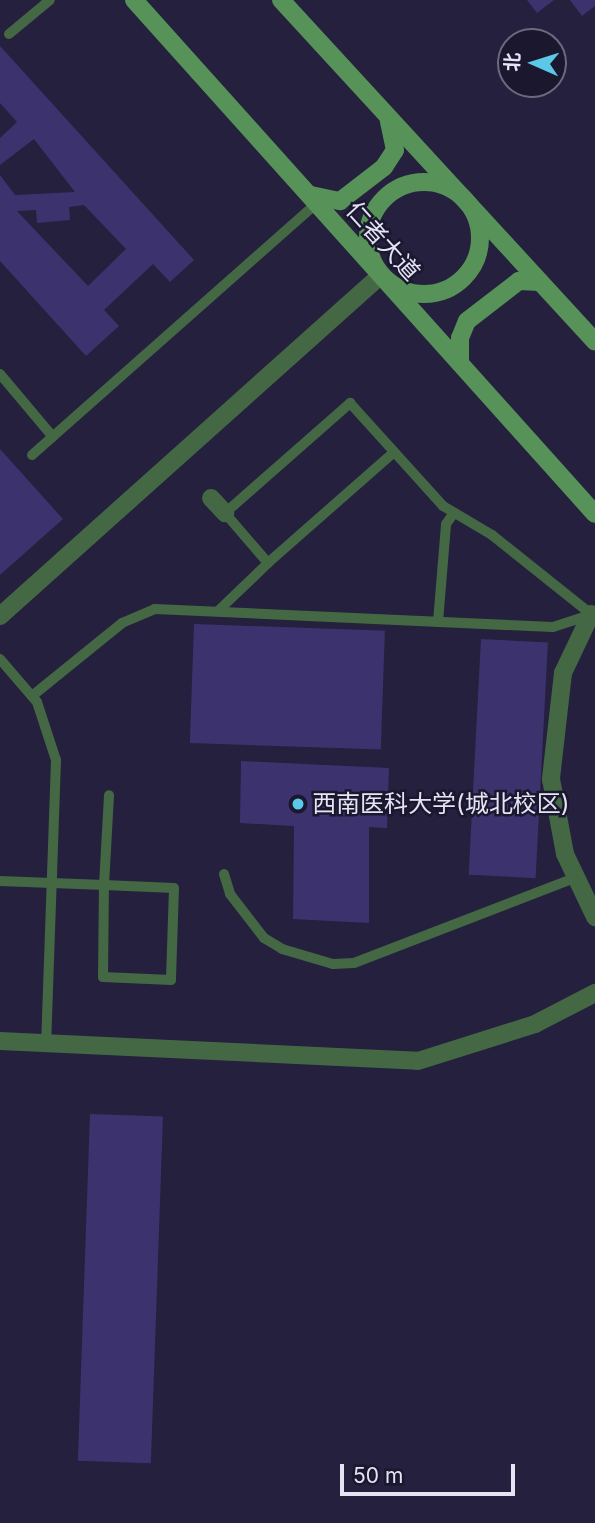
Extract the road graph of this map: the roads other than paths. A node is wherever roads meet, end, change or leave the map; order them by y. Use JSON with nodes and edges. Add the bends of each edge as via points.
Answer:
{"nodes":[{"id":1,"x":51,"y":0,"type":"edge"},
{"id":2,"x":134,"y":0,"type":"edge"},
{"id":3,"x":281,"y":0,"type":"edge"},
{"id":4,"x":9,"y":34,"type":"dead end"},
{"id":5,"x":387,"y":115,"type":"junction"},
{"id":6,"x":312,"y":198,"type":"junction"},
{"id":7,"x":470,"y":205,"type":"junction"},
{"id":8,"x":381,"y":275,"type":"junction"},
{"id":9,"x":540,"y":282,"type":"junction"},
{"id":10,"x":595,"y":342,"type":"edge"},
{"id":11,"x":460,"y":363,"type":"junction"},
{"id":12,"x":0,"y":374,"type":"edge"},
{"id":13,"x":53,"y":437,"type":"junction"},
{"id":14,"x":393,"y":453,"type":"junction"},
{"id":15,"x":32,"y":455,"type":"dead end"},
{"id":16,"x":211,"y":498,"type":"dead end"},
{"id":17,"x":225,"y":513,"type":"junction"},
{"id":18,"x":454,"y":513,"type":"junction"},
{"id":19,"x":595,"y":514,"type":"edge"},
{"id":20,"x":268,"y":563,"type":"junction"},
{"id":21,"x":218,"y":611,"type":"junction"},
{"id":22,"x":593,"y":612,"type":"edge"},
{"id":23,"x":0,"y":616,"type":"edge"},
{"id":24,"x":438,"y":622,"type":"junction"},
{"id":25,"x":0,"y":659,"type":"edge"},
{"id":26,"x":32,"y":696,"type":"junction"},
{"id":27,"x":109,"y":795,"type":"dead end"},
{"id":28,"x":225,"y":874,"type":"dead end"},
{"id":29,"x":574,"y":878,"type":"junction"},
{"id":30,"x":0,"y":881,"type":"edge"},
{"id":31,"x":52,"y":883,"type":"junction"},
{"id":32,"x":104,"y":885,"type":"junction"},
{"id":33,"x":595,"y":917,"type":"edge"},
{"id":34,"x":595,"y":993,"type":"edge"},
{"id":35,"x":0,"y":1041,"type":"edge"},
{"id":36,"x":47,"y":1044,"type":"junction"}],
"edges":[{"from":1,"to":4,"type":"lane"},
{"from":2,"to":6,"type":"street","name":"仁者大道"},
{"from":3,"to":5,"type":"street"},
{"from":5,"to":6,"type":"street","via":[[395,132],[395,150],[384,167],[340,201]]},
{"from":5,"to":7,"type":"street"},
{"from":6,"to":8,"type":"street","name":"仁者大道"},
{"from":6,"to":13,"type":"lane"},
{"from":7,"to":8,"type":"street","via":[[480,240],[474,264],[458,283],[418,295]]},
{"from":7,"to":8,"type":"street","via":[[435,183],[395,189],[375,209],[367,236],[368,250]]},
{"from":7,"to":9,"type":"street"},
{"from":8,"to":11,"type":"street","name":"仁者大道"},
{"from":8,"to":23,"type":"street"},
{"from":9,"to":10,"type":"street"},
{"from":9,"to":11,"type":"street","via":[[519,281],[467,321],[460,338]]},
{"from":11,"to":19,"type":"street","name":"仁者大道"},
{"from":12,"to":13,"type":"lane"},
{"from":13,"to":15,"type":"lane"},
{"from":14,"to":17,"type":"lane","via":[[351,403]]},
{"from":14,"to":18,"type":"lane"},
{"from":14,"to":20,"type":"lane"},
{"from":16,"to":17,"type":"street"},
{"from":17,"to":20,"type":"lane"},
{"from":18,"to":22,"type":"lane","via":[[522,556]]},
{"from":18,"to":24,"type":"lane","via":[[446,524]]},
{"from":20,"to":21,"type":"lane"},
{"from":21,"to":24,"type":"lane"},
{"from":21,"to":26,"type":"lane","via":[[155,609],[139,614]]},
{"from":22,"to":24,"type":"lane","via":[[572,624],[553,627]]},
{"from":22,"to":29,"type":"street","via":[[563,673],[552,746],[556,821]]},
{"from":25,"to":26,"type":"lane"},
{"from":26,"to":31,"type":"lane","via":[[49,730],[56,760]]},
{"from":27,"to":32,"type":"lane"},
{"from":28,"to":29,"type":"lane","via":[[230,894],[264,938],[282,949],[333,964],[354,963]]},
{"from":29,"to":33,"type":"street"},
{"from":30,"to":31,"type":"lane"},
{"from":31,"to":32,"type":"lane"},
{"from":31,"to":36,"type":"lane"},
{"from":32,"to":32,"type":"lane","via":[[174,888],[171,980],[103,977]]},
{"from":34,"to":36,"type":"street","via":[[535,1024],[418,1061]]},
{"from":35,"to":36,"type":"street"}]}
